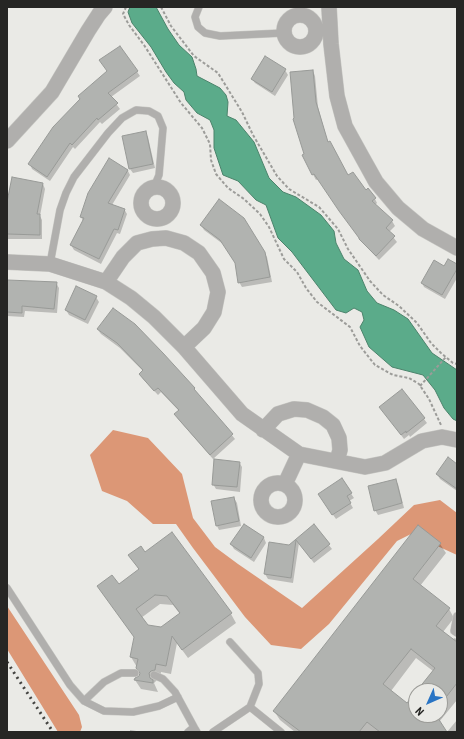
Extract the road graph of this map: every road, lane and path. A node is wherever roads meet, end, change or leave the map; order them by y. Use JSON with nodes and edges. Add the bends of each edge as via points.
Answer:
{"nodes":[{"id":1,"x":105,"y":7,"type":"edge"},
{"id":2,"x":126,"y":7,"type":"edge"},
{"id":3,"x":161,"y":7,"type":"edge"},
{"id":4,"x":199,"y":7,"type":"edge"},
{"id":5,"x":329,"y":7,"type":"edge"},
{"id":6,"x":323,"y":31,"type":"junction"},
{"id":7,"x":284,"y":33,"type":"junction"},
{"id":8,"x":7,"y":141,"type":"edge"},
{"id":9,"x":154,"y":186,"type":"junction"},
{"id":10,"x":157,"y":219,"type":"junction"},
{"id":11,"x":158,"y":238,"type":"junction"},
{"id":12,"x":457,"y":248,"type":"edge"},
{"id":13,"x":7,"y":262,"type":"edge"},
{"id":14,"x":50,"y":264,"type":"junction"},
{"id":15,"x":106,"y":282,"type":"junction"},
{"id":16,"x":184,"y":347,"type":"junction"},
{"id":17,"x":446,"y":357,"type":"junction"},
{"id":18,"x":457,"y":364,"type":"edge"},
{"id":19,"x":420,"y":386,"type":"junction"},
{"id":20,"x":263,"y":430,"type":"junction"},
{"id":21,"x":442,"y":437,"type":"junction"},
{"id":22,"x":457,"y":440,"type":"edge"},
{"id":23,"x":299,"y":454,"type":"junction"},
{"id":24,"x":337,"y":461,"type":"junction"},
{"id":25,"x":285,"y":484,"type":"dead end"},
{"id":26,"x":7,"y":588,"type":"edge"},
{"id":27,"x":457,"y":616,"type":"edge"},
{"id":28,"x":457,"y":633,"type":"edge"},
{"id":29,"x":230,"y":642,"type":"dead end"},
{"id":30,"x":135,"y":673,"type":"dead end"},
{"id":31,"x":154,"y":675,"type":"dead end"},
{"id":32,"x":178,"y":697,"type":"junction"},
{"id":33,"x":84,"y":701,"type":"junction"},
{"id":34,"x":250,"y":707,"type":"junction"},
{"id":35,"x":193,"y":730,"type":"edge"},
{"id":36,"x":213,"y":732,"type":"edge"},
{"id":37,"x":280,"y":732,"type":"edge"}],
"edges":[{"from":1,"to":8,"type":"street","via":[[52,92]]},
{"from":2,"to":19,"type":"path","via":[[123,14],[129,25],[181,104],[202,128],[210,144],[211,160],[216,174],[228,188],[260,214],[269,226],[284,259],[297,272],[306,288],[317,302],[350,327],[360,346],[375,365],[393,375],[410,378]]},
{"from":3,"to":17,"type":"path","via":[[171,26],[194,56],[218,73],[277,176],[289,190],[320,207],[338,229],[370,281],[417,323],[431,343]]},
{"from":4,"to":7,"type":"lane","via":[[196,17],[198,27],[205,33],[220,36]]},
{"from":5,"to":6,"type":"street"},
{"from":6,"to":7,"type":"street","via":[[312,43],[302,48],[293,47]]},
{"from":6,"to":7,"type":"street","via":[[308,17],[298,15],[288,20]]},
{"from":6,"to":12,"type":"street","via":[[346,126],[376,182],[398,208],[423,229]]},
{"from":9,"to":10,"type":"street","via":[[141,198],[141,204],[146,215]]},
{"from":9,"to":10,"type":"street","via":[[170,192],[174,202],[166,217]]},
{"from":9,"to":14,"type":"lane","via":[[159,175],[163,128],[158,116],[149,111],[136,110],[122,118],[108,133],[74,177],[60,210]]},
{"from":10,"to":11,"type":"street"},
{"from":11,"to":15,"type":"street","via":[[137,243],[123,257]]},
{"from":11,"to":16,"type":"street","via":[[184,243],[199,253],[212,273],[218,292],[214,312],[204,328]]},
{"from":13,"to":14,"type":"street"},
{"from":14,"to":15,"type":"street"},
{"from":15,"to":16,"type":"street","via":[[154,317]]},
{"from":16,"to":20,"type":"street","via":[[242,414]]},
{"from":17,"to":18,"type":"path"},
{"from":17,"to":19,"type":"path"},
{"from":19,"to":21,"type":"path","via":[[443,428]]},
{"from":20,"to":23,"type":"street"},
{"from":20,"to":24,"type":"street","via":[[278,414],[294,409],[307,410],[323,416],[333,425],[339,438],[340,450]]},
{"from":21,"to":22,"type":"street"},
{"from":21,"to":24,"type":"street","via":[[422,441],[385,463],[365,467]]},
{"from":23,"to":24,"type":"street"},
{"from":23,"to":25,"type":"street"},
{"from":26,"to":33,"type":"lane","via":[[70,686]]},
{"from":27,"to":28,"type":"lane","via":[[454,631]]},
{"from":29,"to":34,"type":"lane","via":[[258,672],[259,684]]},
{"from":30,"to":33,"type":"lane","via":[[121,673],[104,682]]},
{"from":31,"to":32,"type":"lane","via":[[163,679]]},
{"from":32,"to":33,"type":"lane","via":[[159,706],[133,712],[104,711]]},
{"from":32,"to":35,"type":"lane"},
{"from":34,"to":36,"type":"lane"},
{"from":34,"to":37,"type":"lane"}]}
